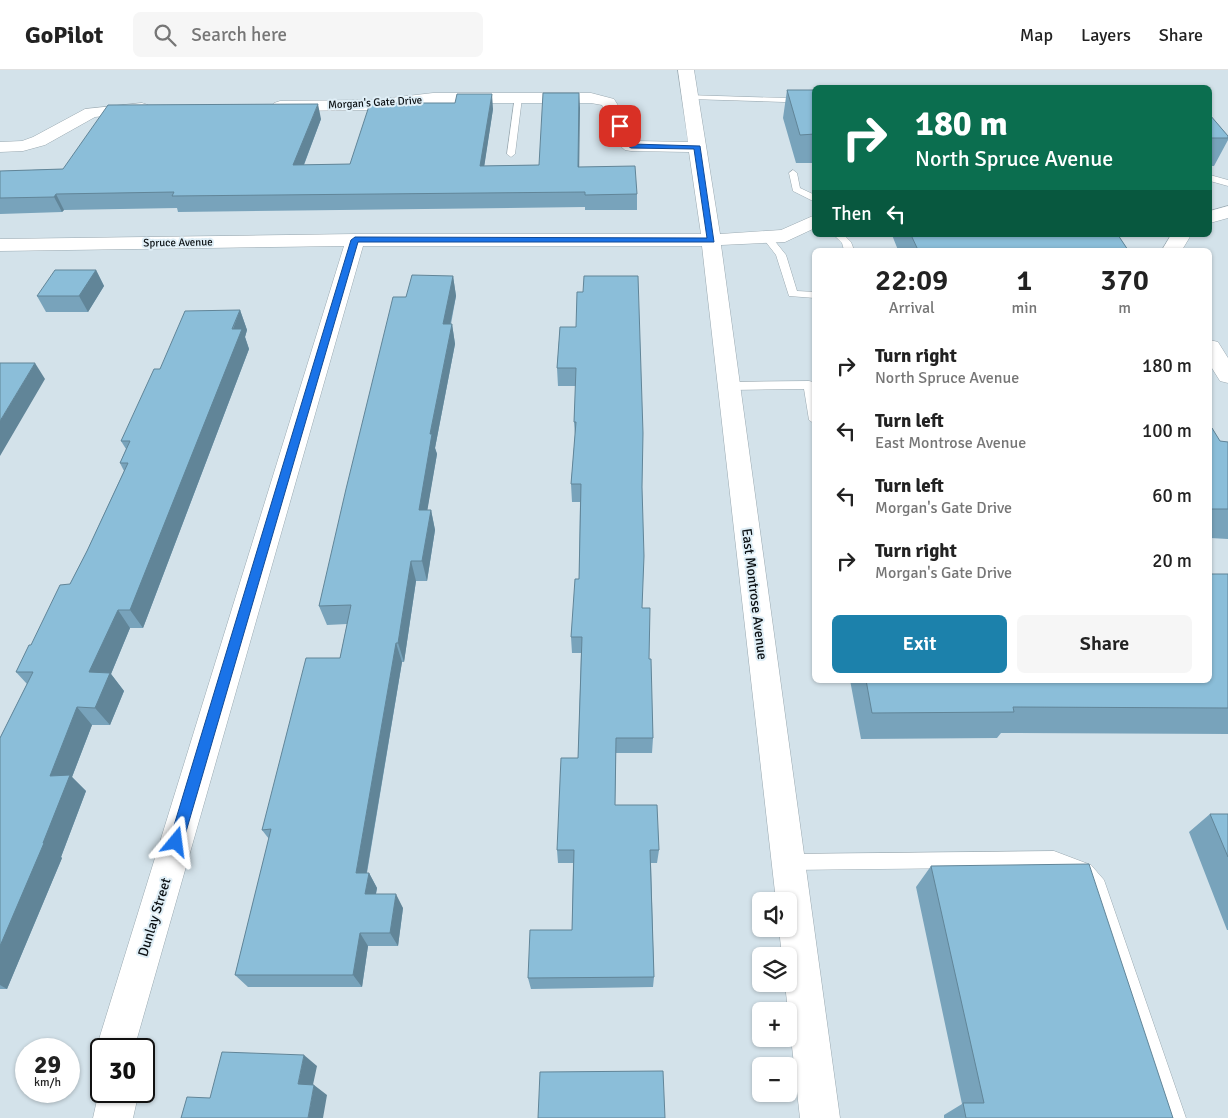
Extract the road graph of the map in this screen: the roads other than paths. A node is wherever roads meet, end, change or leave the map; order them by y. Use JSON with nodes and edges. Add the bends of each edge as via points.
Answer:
{"nodes":[{"id":1,"x":686,"y":70,"type":"edge"},
{"id":2,"x":690,"y":97,"type":"junction"},
{"id":3,"x":518,"y":98,"type":"junction"},
{"id":4,"x":812,"y":101,"type":"edge"},
{"id":5,"x":264,"y":106,"type":"edge"},
{"id":6,"x":156,"y":108,"type":"edge"},
{"id":7,"x":0,"y":147,"type":"edge"},
{"id":8,"x":698,"y":147,"type":"junction"},
{"id":9,"x":511,"y":154,"type":"dead end"},
{"id":10,"x":793,"y":173,"type":"dead end"},
{"id":11,"x":1212,"y":179,"type":"edge"},
{"id":12,"x":1228,"y":183,"type":"edge"},
{"id":13,"x":812,"y":197,"type":"edge"},
{"id":14,"x":1228,"y":212,"type":"edge"},
{"id":15,"x":1212,"y":216,"type":"edge"},
{"id":16,"x":812,"y":222,"type":"edge"},
{"id":17,"x":767,"y":237,"type":"junction"},
{"id":18,"x":841,"y":237,"type":"edge"},
{"id":19,"x":1180,"y":237,"type":"edge"},
{"id":20,"x":355,"y":240,"type":"junction"},
{"id":21,"x":711,"y":240,"type":"junction"},
{"id":22,"x":1,"y":247,"type":"edge"},
{"id":23,"x":848,"y":248,"type":"edge"},
{"id":24,"x":1173,"y":248,"type":"edge"},
{"id":25,"x":812,"y":295,"type":"edge"},
{"id":26,"x":1212,"y":350,"type":"edge"},
{"id":27,"x":1228,"y":376,"type":"edge"},
{"id":28,"x":729,"y":386,"type":"junction"},
{"id":29,"x":812,"y":386,"type":"edge"},
{"id":30,"x":788,"y":862,"type":"junction"},
{"id":31,"x":117,"y":1038,"type":"edge"},
{"id":32,"x":117,"y":1103,"type":"edge"},
{"id":33,"x":112,"y":1118,"type":"edge"},
{"id":34,"x":820,"y":1118,"type":"edge"},
{"id":35,"x":1176,"y":1118,"type":"edge"}],
"edges":[{"from":1,"to":2,"type":"street","name":"East Montrose Avenue"},
{"from":2,"to":4,"type":"lane"},
{"from":2,"to":8,"type":"street","name":"East Montrose Avenue"},
{"from":3,"to":5,"type":"street","name":"Morgan's Gate Drive","via":[[433,98],[373,104]]},
{"from":3,"to":8,"type":"street","name":"Morgan's Gate Drive","via":[[591,98],[608,102],[620,126],[620,139],[631,146]]},
{"from":3,"to":9,"type":"lane"},
{"from":6,"to":7,"type":"street","via":[[91,112],[39,141]]},
{"from":8,"to":21,"type":"street","name":"East Montrose Avenue"},
{"from":10,"to":13,"type":"lane","via":[[796,189]]},
{"from":11,"to":12,"type":"lane"},
{"from":14,"to":15,"type":"street"},
{"from":16,"to":17,"type":"street","name":"Spruce Avenue","via":[[785,236]]},
{"from":17,"to":21,"type":"street","name":"Spruce Avenue"},
{"from":17,"to":25,"type":"lane","via":[[781,255],[793,294]]},
{"from":18,"to":23,"type":"lane"},
{"from":19,"to":24,"type":"street"},
{"from":20,"to":21,"type":"street","name":"Spruce Avenue"},
{"from":20,"to":22,"type":"street","name":"Spruce Avenue"},
{"from":20,"to":31,"type":"street","name":"Dunlay Street"},
{"from":21,"to":28,"type":"street","name":"East Montrose Avenue"},
{"from":26,"to":27,"type":"street"},
{"from":28,"to":29,"type":"lane"},
{"from":28,"to":30,"type":"street","name":"East Montrose Avenue"},
{"from":30,"to":34,"type":"street","name":"East Montrose Avenue"},
{"from":30,"to":35,"type":"lane","via":[[1054,859],[1085,871],[1098,886]]},
{"from":32,"to":33,"type":"street"}]}
